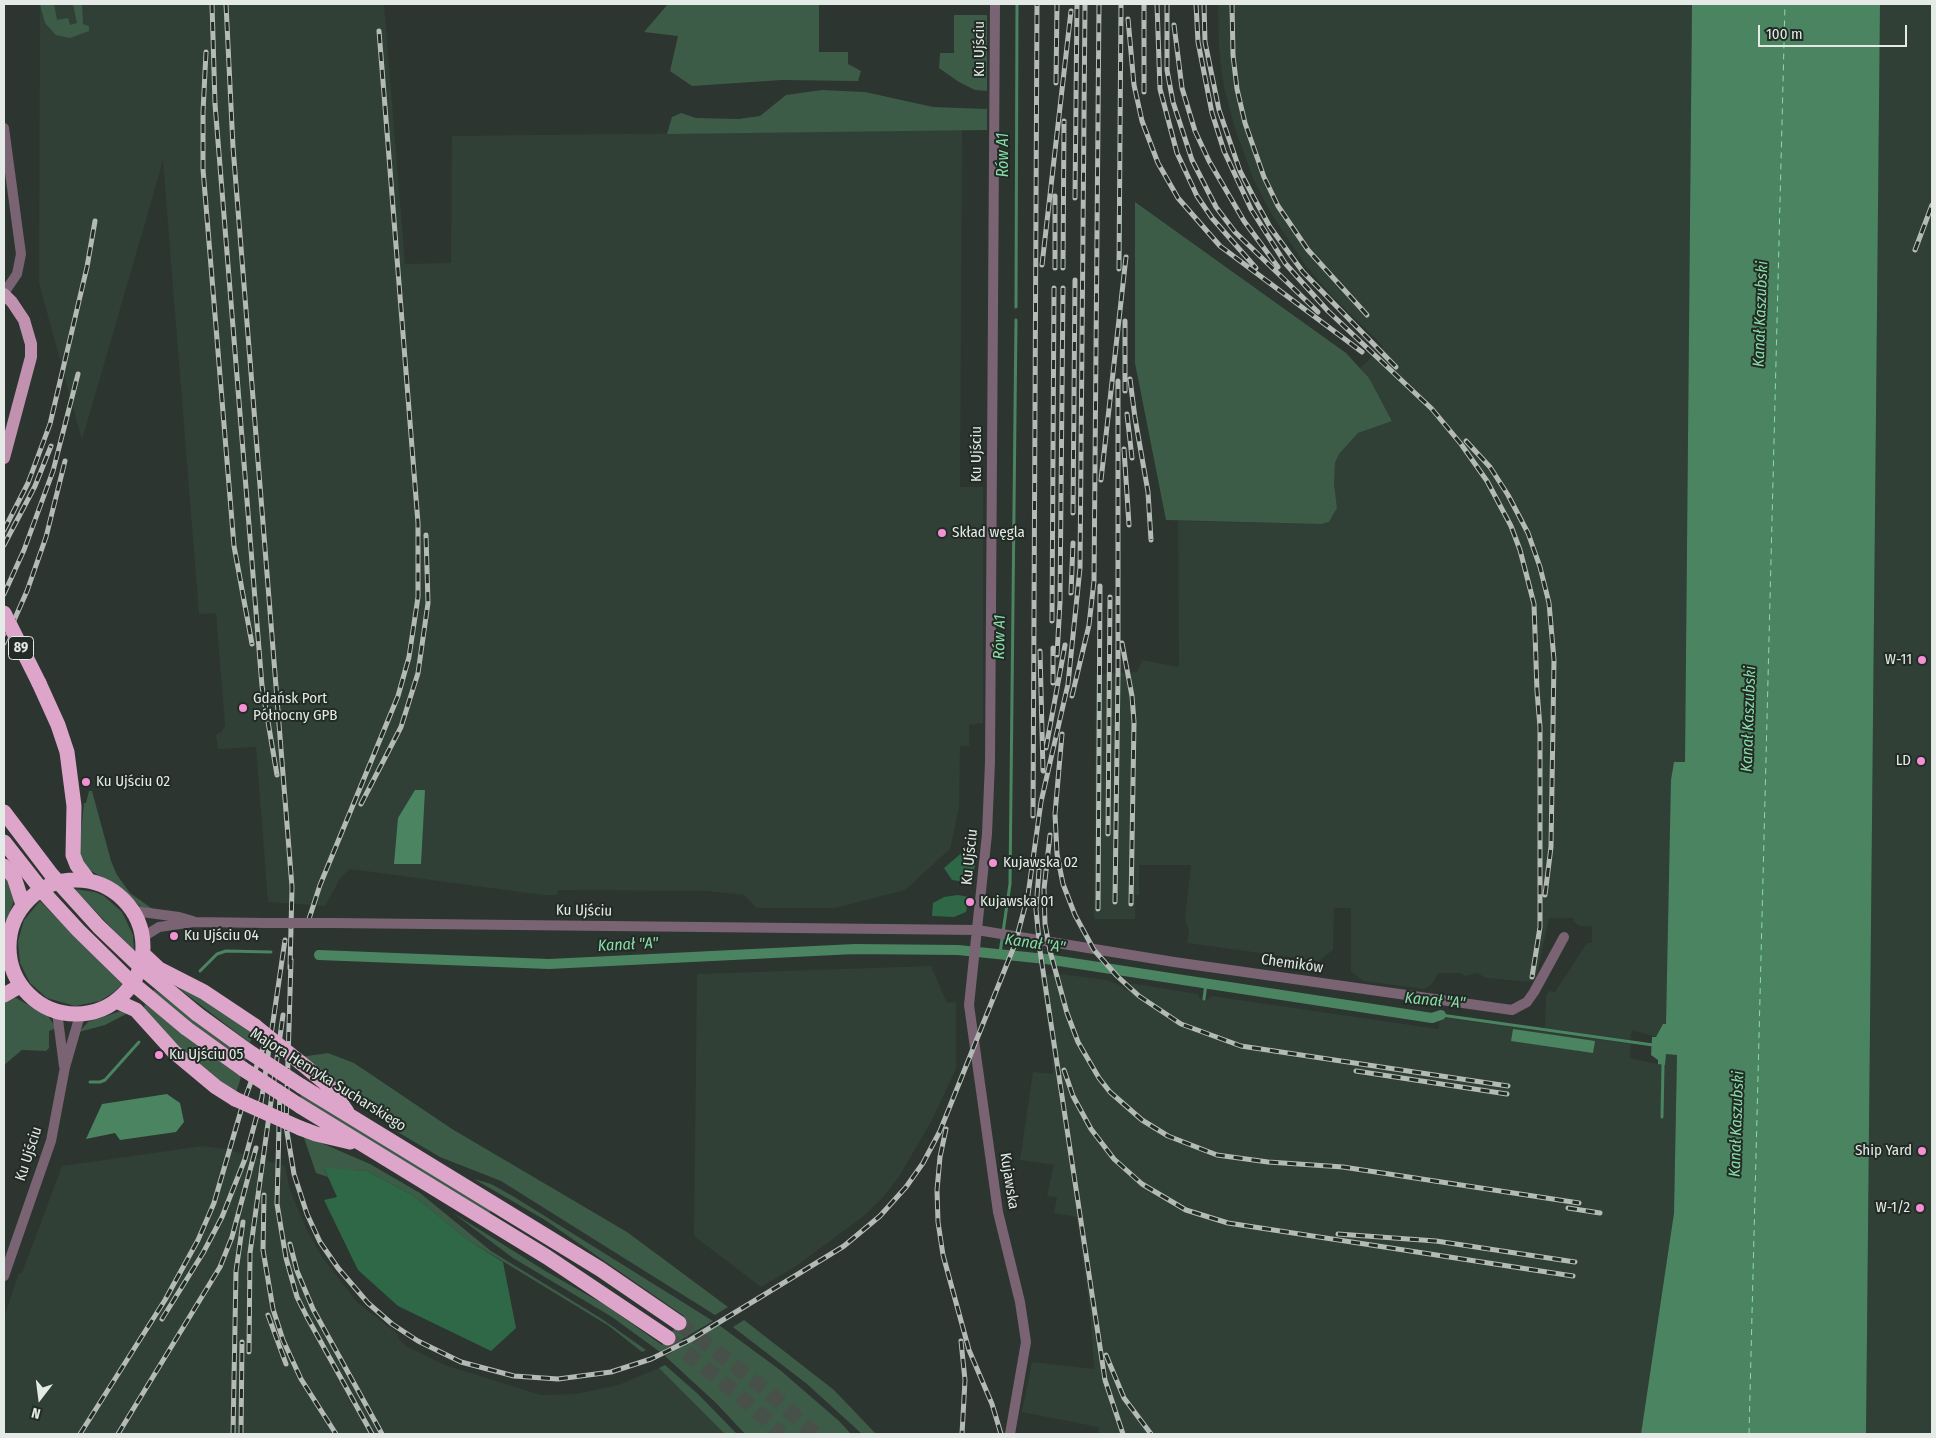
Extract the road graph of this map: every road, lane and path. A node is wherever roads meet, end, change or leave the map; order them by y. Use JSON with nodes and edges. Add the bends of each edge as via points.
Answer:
{"nodes":[{"id":1,"x":995,"y":4,"type":"edge"},
{"id":2,"x":4,"y":128,"type":"edge"},
{"id":3,"x":4,"y":294,"type":"edge"},
{"id":4,"x":4,"y":458,"type":"edge"},
{"id":5,"x":4,"y":613,"type":"edge"},
{"id":6,"x":4,"y":812,"type":"edge"},
{"id":7,"x":4,"y":842,"type":"edge"},
{"id":8,"x":4,"y":866,"type":"edge"},
{"id":9,"x":89,"y":881,"type":"junction"},
{"id":10,"x":23,"y":905,"type":"junction"},
{"id":11,"x":134,"y":911,"type":"junction"},
{"id":12,"x":194,"y":922,"type":"junction"},
{"id":13,"x":977,"y":930,"type":"junction"},
{"id":14,"x":144,"y":937,"type":"junction"},
{"id":15,"x":1564,"y":937,"type":"dead end"},
{"id":16,"x":143,"y":954,"type":"junction"},
{"id":17,"x":7,"y":970,"type":"edge"},
{"id":18,"x":20,"y":986,"type":"junction"},
{"id":19,"x":4,"y":995,"type":"edge"},
{"id":20,"x":116,"y":1001,"type":"junction"},
{"id":21,"x":57,"y":1012,"type":"junction"},
{"id":22,"x":80,"y":1015,"type":"junction"},
{"id":23,"x":64,"y":1067,"type":"junction"},
{"id":24,"x":349,"y":1116,"type":"junction"},
{"id":25,"x":361,"y":1144,"type":"junction"},
{"id":26,"x":4,"y":1276,"type":"edge"},
{"id":27,"x":679,"y":1322,"type":"tunnel mouth"},
{"id":28,"x":668,"y":1338,"type":"tunnel mouth"},
{"id":29,"x":1010,"y":1434,"type":"edge"}],
"edges":[{"from":1,"to":13,"type":"street","name":"Ku Ujściu","via":[[990,762],[988,830]]},
{"from":2,"to":3,"type":"street","via":[[21,254],[17,274]]},
{"from":3,"to":4,"type":"main road","via":[[24,320],[31,357]]},
{"from":5,"to":9,"type":"highway","number":"89","bridge":true,"via":[[39,683],[67,752],[74,806],[73,855]]},
{"from":6,"to":24,"type":"highway","name":"Majora Henryka Sucharskiego","bridge":true,"via":[[51,874],[143,969],[197,1014]]},
{"from":7,"to":25,"type":"highway","bridge":true,"via":[[44,893],[131,982],[186,1028],[243,1069]]},
{"from":8,"to":10,"type":"highway","via":[[14,878]]},
{"from":9,"to":10,"type":"highway","via":[[70,880],[52,884]]},
{"from":9,"to":11,"type":"highway","via":[[117,894]]},
{"from":10,"to":17,"type":"highway","via":[[12,928]]},
{"from":11,"to":12,"type":"street","name":"Ku Ujściu"},
{"from":11,"to":14,"type":"highway"},
{"from":12,"to":13,"type":"street","name":"Ku Ujściu","bridge":true},
{"from":12,"to":14,"type":"street","name":"Ku Ujściu","via":[[159,927]]},
{"from":13,"to":15,"type":"street","name":"Chemików","via":[[1174,962],[1512,1010],[1527,1002]]},
{"from":13,"to":29,"type":"street","name":"Kujawska","via":[[969,1021],[998,1212],[1020,1302],[1026,1342]]},
{"from":14,"to":16,"type":"highway"},
{"from":16,"to":20,"type":"highway","via":[[136,977]]},
{"from":16,"to":24,"type":"highway","bridge":true,"via":[[159,969],[204,992],[254,1026],[330,1087]]},
{"from":17,"to":18,"type":"highway"},
{"from":18,"to":19,"type":"highway"},
{"from":18,"to":21,"type":"highway","via":[[37,1003]]},
{"from":20,"to":22,"type":"highway","via":[[101,1010]]},
{"from":20,"to":25,"type":"highway","bridge":true,"via":[[136,1010],[174,1052],[235,1099],[316,1134]]},
{"from":21,"to":22,"type":"highway"},
{"from":21,"to":23,"type":"street","name":"Ku Ujściu"},
{"from":22,"to":23,"type":"street","name":"Ku Ujściu"},
{"from":23,"to":26,"type":"street","name":"Ku Ujściu","via":[[50,1141]]},
{"from":24,"to":27,"type":"highway","name":"Majora Henryka Sucharskiego","via":[[600,1269]]},
{"from":25,"to":28,"type":"highway","via":[[579,1277]]}]}
